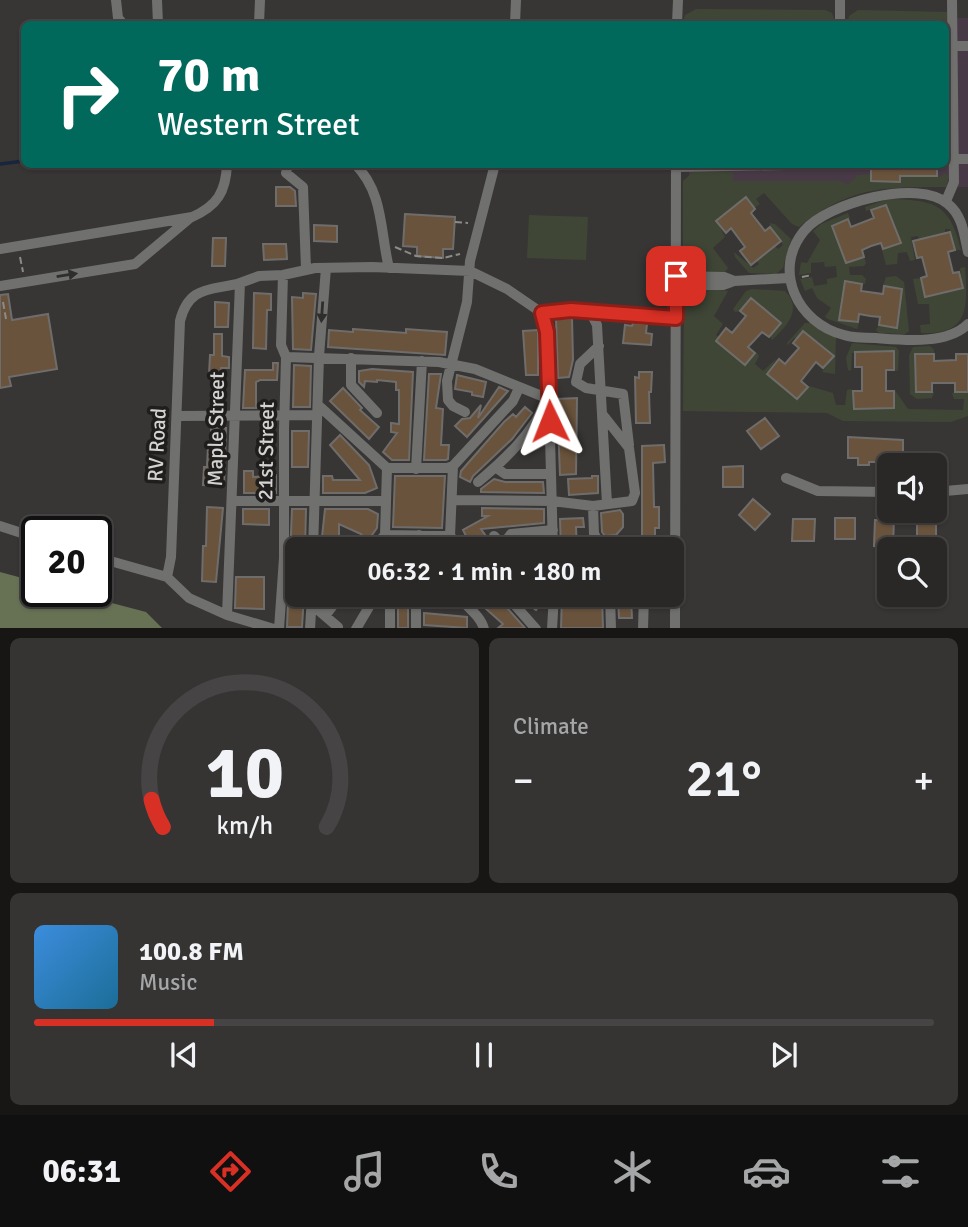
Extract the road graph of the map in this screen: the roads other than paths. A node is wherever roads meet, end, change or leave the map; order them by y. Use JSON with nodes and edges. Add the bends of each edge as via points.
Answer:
{"nodes":[{"id":1,"x":116,"y":0,"type":"edge"},
{"id":2,"x":157,"y":0,"type":"edge"},
{"id":3,"x":260,"y":0,"type":"edge"},
{"id":4,"x":516,"y":0,"type":"edge"},
{"id":5,"x":678,"y":0,"type":"edge"},
{"id":6,"x":841,"y":0,"type":"edge"},
{"id":7,"x":952,"y":0,"type":"edge"},
{"id":8,"x":120,"y":21,"type":"edge"},
{"id":9,"x":158,"y":21,"type":"edge"},
{"id":10,"x":260,"y":21,"type":"edge"},
{"id":11,"x":515,"y":21,"type":"edge"},
{"id":12,"x":677,"y":21,"type":"edge"},
{"id":13,"x":840,"y":21,"type":"edge"},
{"id":14,"x":949,"y":34,"type":"edge"},
{"id":15,"x":949,"y":46,"type":"edge"},
{"id":16,"x":968,"y":46,"type":"edge"},
{"id":17,"x":949,"y":100,"type":"edge"},
{"id":18,"x":950,"y":155,"type":"edge"},
{"id":19,"x":968,"y":159,"type":"edge"},
{"id":20,"x":228,"y":168,"type":"edge"},
{"id":21,"x":287,"y":168,"type":"edge"},
{"id":22,"x":357,"y":168,"type":"edge"},
{"id":23,"x":494,"y":168,"type":"edge"},
{"id":24,"x":676,"y":168,"type":"edge"},
{"id":25,"x":946,"y":201,"type":"junction"},
{"id":26,"x":192,"y":217,"type":"junction"},
{"id":27,"x":165,"y":220,"type":"junction"},
{"id":28,"x":168,"y":236,"type":"junction"},
{"id":29,"x":383,"y":244,"type":"junction"},
{"id":30,"x":0,"y":249,"type":"edge"},
{"id":31,"x":968,"y":252,"type":"edge"},
{"id":32,"x":372,"y":267,"type":"junction"},
{"id":33,"x":326,"y":268,"type":"junction"},
{"id":34,"x":389,"y":268,"type":"junction"},
{"id":35,"x":306,"y":269,"type":"junction"},
{"id":36,"x":470,"y":271,"type":"junction"},
{"id":37,"x":283,"y":275,"type":"junction"},
{"id":38,"x":789,"y":278,"type":"junction"},
{"id":39,"x":676,"y":281,"type":"junction"},
{"id":40,"x":240,"y":283,"type":"junction"},
{"id":41,"x":0,"y":286,"type":"edge"},
{"id":42,"x":542,"y":313,"type":"junction"},
{"id":43,"x":591,"y":313,"type":"junction"},
{"id":44,"x":676,"y":318,"type":"junction"},
{"id":45,"x":967,"y":325,"type":"edge"},
{"id":46,"x":599,"y":346,"type":"junction"},
{"id":47,"x":319,"y":356,"type":"junction"},
{"id":48,"x":286,"y":357,"type":"junction"},
{"id":49,"x":351,"y":358,"type":"junction"},
{"id":50,"x":422,"y":361,"type":"junction"},
{"id":51,"x":452,"y":365,"type":"junction"},
{"id":52,"x":519,"y":388,"type":"junction"},
{"id":53,"x":601,"y":389,"type":"junction"},
{"id":54,"x":549,"y":399,"type":"junction"},
{"id":55,"x":318,"y":410,"type":"junction"},
{"id":56,"x":465,"y":412,"type":"dead end"},
{"id":57,"x":377,"y":413,"type":"dead end"},
{"id":58,"x":286,"y":415,"type":"junction"},
{"id":59,"x":603,"y":415,"type":"junction"},
{"id":60,"x":178,"y":416,"type":"junction"},
{"id":61,"x":236,"y":416,"type":"junction"},
{"id":62,"x":629,"y":448,"type":"junction"},
{"id":63,"x":453,"y":466,"type":"junction"},
{"id":64,"x":495,"y":467,"type":"junction"},
{"id":65,"x":387,"y":468,"type":"junction"},
{"id":66,"x":416,"y":469,"type":"junction"},
{"id":67,"x":551,"y":474,"type":"junction"},
{"id":68,"x":786,"y":478,"type":"dead end"},
{"id":69,"x":478,"y":482,"type":"dead end"},
{"id":70,"x":968,"y":489,"type":"edge"},
{"id":71,"x":947,"y":491,"type":"edge"},
{"id":72,"x":877,"y":492,"type":"edge"},
{"id":73,"x":452,"y":499,"type":"junction"},
{"id":74,"x":234,"y":501,"type":"junction"},
{"id":75,"x":384,"y":501,"type":"junction"},
{"id":76,"x":552,"y":501,"type":"junction"},
{"id":77,"x":284,"y":502,"type":"junction"},
{"id":78,"x":315,"y":502,"type":"junction"},
{"id":79,"x":607,"y":503,"type":"junction"},
{"id":80,"x":593,"y":506,"type":"junction"},
{"id":81,"x":0,"y":526,"type":"edge"},
{"id":82,"x":553,"y":530,"type":"junction"},
{"id":83,"x":21,"y":533,"type":"edge"},
{"id":84,"x":385,"y":535,"type":"joint"},
{"id":85,"x":419,"y":535,"type":"joint"},
{"id":86,"x":450,"y":536,"type":"joint"},
{"id":87,"x":314,"y":537,"type":"edge"},
{"id":88,"x":510,"y":537,"type":"edge"},
{"id":89,"x":553,"y":537,"type":"edge"},
{"id":90,"x":596,"y":537,"type":"edge"},
{"id":91,"x":112,"y":562,"type":"edge"},
{"id":92,"x":167,"y":577,"type":"junction"},
{"id":93,"x":311,"y":607,"type":"edge"},
{"id":94,"x":318,"y":607,"type":"edge"},
{"id":95,"x":332,"y":607,"type":"edge"},
{"id":96,"x":369,"y":607,"type":"edge"},
{"id":97,"x":390,"y":607,"type":"edge"},
{"id":98,"x":416,"y":607,"type":"edge"},
{"id":99,"x":467,"y":607,"type":"edge"},
{"id":100,"x":517,"y":607,"type":"edge"},
{"id":101,"x":553,"y":607,"type":"edge"},
{"id":102,"x":610,"y":607,"type":"edge"},
{"id":103,"x":644,"y":607,"type":"edge"},
{"id":104,"x":227,"y":615,"type":"junction"},
{"id":105,"x":325,"y":616,"type":"junction"},
{"id":106,"x":277,"y":628,"type":"edge"},
{"id":107,"x":310,"y":628,"type":"edge"},
{"id":108,"x":336,"y":628,"type":"edge"},
{"id":109,"x":356,"y":628,"type":"edge"},
{"id":110,"x":390,"y":628,"type":"edge"},
{"id":111,"x":415,"y":628,"type":"edge"},
{"id":112,"x":484,"y":628,"type":"edge"},
{"id":113,"x":536,"y":628,"type":"edge"},
{"id":114,"x":552,"y":628,"type":"edge"},
{"id":115,"x":611,"y":628,"type":"edge"},
{"id":116,"x":643,"y":628,"type":"edge"},
{"id":117,"x":675,"y":628,"type":"edge"}],
"edges":[{"from":1,"to":8,"type":"street"},
{"from":2,"to":9,"type":"street"},
{"from":3,"to":10,"type":"street"},
{"from":4,"to":11,"type":"street"},
{"from":5,"to":12,"type":"street"},
{"from":6,"to":13,"type":"street"},
{"from":7,"to":14,"type":"street"},
{"from":15,"to":16,"type":"street"},
{"from":17,"to":18,"type":"street"},
{"from":18,"to":19,"type":"street"},
{"from":18,"to":25,"type":"street","via":[[954,182]]},
{"from":20,"to":26,"type":"street","via":[[218,200]]},
{"from":21,"to":35,"type":"street","via":[[286,173],[303,187]]},
{"from":22,"to":29,"type":"street","via":[[378,202]]},
{"from":23,"to":36,"type":"street"},
{"from":24,"to":39,"type":"street"},
{"from":25,"to":31,"type":"street","via":[[961,220]]},
{"from":25,"to":38,"type":"street","via":[[891,193],[821,217],[795,245]]},
{"from":26,"to":27,"type":"street"},
{"from":26,"to":28,"type":"street"},
{"from":27,"to":28,"type":"street"},
{"from":27,"to":30,"type":"street"},
{"from":41,"to":28,"type":"street","one_way":true,"via":[[135,264]]},
{"from":29,"to":32,"type":"street"},
{"from":29,"to":34,"type":"street"},
{"from":32,"to":33,"type":"street"},
{"from":32,"to":34,"type":"street"},
{"from":33,"to":35,"type":"street"},
{"from":33,"to":47,"type":"street","one_way":true},
{"from":34,"to":36,"type":"street"},
{"from":35,"to":37,"type":"street"},
{"from":36,"to":42,"type":"street"},
{"from":36,"to":51,"type":"street"},
{"from":37,"to":40,"type":"street"},
{"from":37,"to":48,"type":"street","name":"21st Street","via":[[281,345]]},
{"from":38,"to":39,"type":"street"},
{"from":38,"to":45,"type":"street","via":[[803,311],[843,335],[928,338],[948,336]]},
{"from":39,"to":44,"type":"street"},
{"from":40,"to":60,"type":"street","name":"RV Road","via":[[200,291],[186,304],[180,321]]},
{"from":40,"to":61,"type":"street","name":"Maple Street"},
{"from":42,"to":43,"type":"street"},
{"from":42,"to":54,"type":"street"},
{"from":43,"to":44,"type":"street"},
{"from":43,"to":46,"type":"street"},
{"from":44,"to":117,"type":"street"},
{"from":46,"to":53,"type":"street"},
{"from":46,"to":53,"type":"street","via":[[580,365],[576,382]]},
{"from":47,"to":48,"type":"street"},
{"from":47,"to":49,"type":"street"},
{"from":47,"to":55,"type":"street"},
{"from":48,"to":58,"type":"street","name":"21st Street"},
{"from":49,"to":50,"type":"street"},
{"from":49,"to":57,"type":"street","via":[[351,385]]},
{"from":50,"to":51,"type":"street"},
{"from":50,"to":66,"type":"street"},
{"from":51,"to":52,"type":"street","via":[[475,369]]},
{"from":51,"to":56,"type":"street","via":[[448,400]]},
{"from":52,"to":54,"type":"street"},
{"from":52,"to":63,"type":"street","via":[[513,401]]},
{"from":53,"to":59,"type":"street"},
{"from":53,"to":62,"type":"street","via":[[626,397]]},
{"from":54,"to":64,"type":"street","via":[[534,428]]},
{"from":54,"to":67,"type":"street"},
{"from":55,"to":58,"type":"street"},
{"from":55,"to":65,"type":"street"},
{"from":55,"to":78,"type":"street"},
{"from":58,"to":61,"type":"street"},
{"from":58,"to":77,"type":"street","name":"21st Street"},
{"from":59,"to":62,"type":"street"},
{"from":59,"to":79,"type":"street"},
{"from":60,"to":61,"type":"street"},
{"from":60,"to":92,"type":"street","name":"RV Road"},
{"from":61,"to":74,"type":"street","name":"Maple Street"},
{"from":62,"to":79,"type":"street","via":[[634,498]]},
{"from":63,"to":66,"type":"street"},
{"from":63,"to":73,"type":"street"},
{"from":64,"to":67,"type":"street","via":[[506,474]]},
{"from":64,"to":69,"type":"street"},
{"from":65,"to":66,"type":"street"},
{"from":65,"to":75,"type":"street"},
{"from":67,"to":76,"type":"street"},
{"from":68,"to":72,"type":"street","via":[[818,491]]},
{"from":70,"to":71,"type":"street"},
{"from":73,"to":76,"type":"street"},
{"from":73,"to":86,"type":"street"},
{"from":74,"to":77,"type":"street"},
{"from":74,"to":104,"type":"street","name":"Maple Street"},
{"from":75,"to":78,"type":"street"},
{"from":75,"to":84,"type":"street"},
{"from":76,"to":80,"type":"street"},
{"from":76,"to":82,"type":"street"},
{"from":77,"to":78,"type":"street"},
{"from":77,"to":106,"type":"street","name":"21st Street"},
{"from":78,"to":87,"type":"street"},
{"from":79,"to":80,"type":"street"},
{"from":80,"to":90,"type":"street"},
{"from":81,"to":83,"type":"street"},
{"from":82,"to":88,"type":"street"},
{"from":82,"to":89,"type":"street"},
{"from":84,"to":85,"type":"street"},
{"from":85,"to":86,"type":"street"},
{"from":91,"to":92,"type":"street"},
{"from":92,"to":104,"type":"street","via":[[189,598]]},
{"from":93,"to":107,"type":"street"},
{"from":94,"to":105,"type":"street"},
{"from":95,"to":105,"type":"street"},
{"from":96,"to":109,"type":"street"},
{"from":97,"to":110,"type":"street"},
{"from":98,"to":111,"type":"street"},
{"from":99,"to":112,"type":"street","via":[[482,620]]},
{"from":100,"to":113,"type":"street"},
{"from":101,"to":114,"type":"street"},
{"from":102,"to":115,"type":"street"},
{"from":103,"to":116,"type":"street"},
{"from":104,"to":106,"type":"street"},
{"from":105,"to":108,"type":"street"}]}
